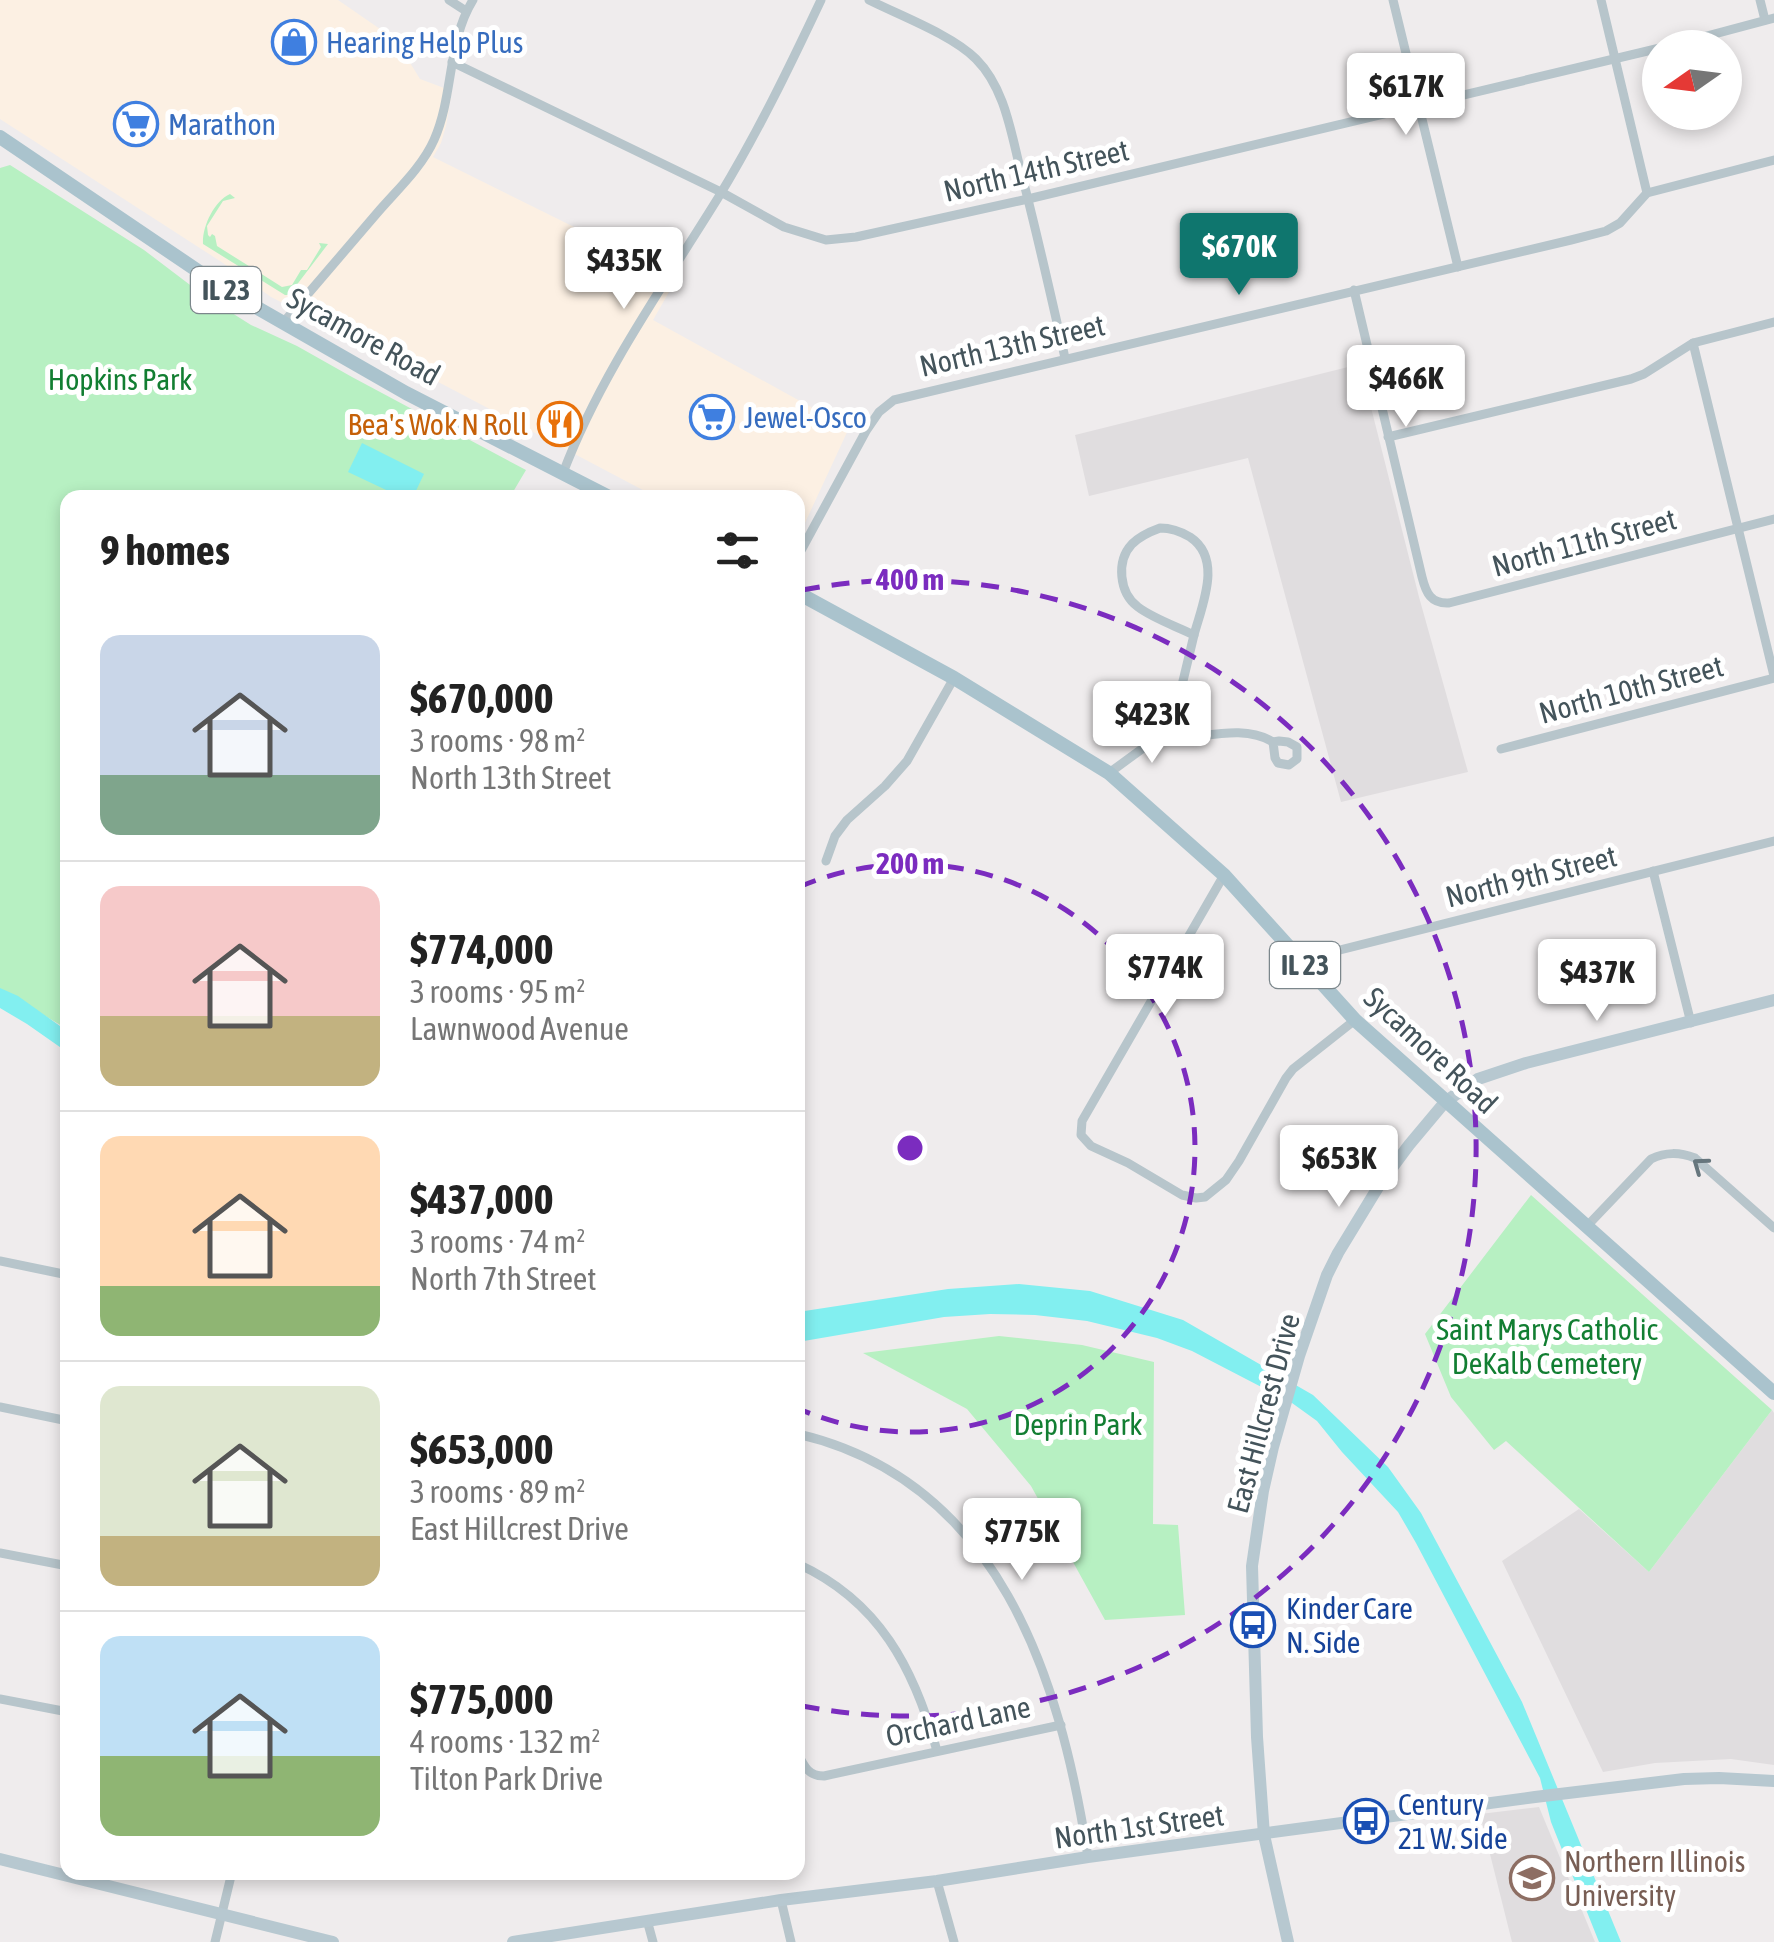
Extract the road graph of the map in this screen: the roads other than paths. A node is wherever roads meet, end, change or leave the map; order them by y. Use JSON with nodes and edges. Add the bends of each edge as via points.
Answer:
{"nodes":[{"id":1,"x":448,"y":0,"type":"edge"},
{"id":2,"x":473,"y":0,"type":"edge"},
{"id":3,"x":822,"y":0,"type":"edge"},
{"id":4,"x":869,"y":0,"type":"edge"},
{"id":5,"x":1393,"y":0,"type":"edge"},
{"id":6,"x":1601,"y":0,"type":"edge"},
{"id":7,"x":1760,"y":0,"type":"edge"},
{"id":8,"x":466,"y":11,"type":"junction"},
{"id":9,"x":1770,"y":19,"type":"edge"},
{"id":10,"x":1729,"y":30,"type":"edge"},
{"id":11,"x":1642,"y":53,"type":"edge"},
{"id":12,"x":1615,"y":60,"type":"junction"},
{"id":13,"x":452,"y":62,"type":"junction"},
{"id":14,"x":1418,"y":107,"type":"junction"},
{"id":15,"x":0,"y":137,"type":"edge"},
{"id":16,"x":1774,"y":160,"type":"edge"},
{"id":17,"x":721,"y":192,"type":"junction"},
{"id":18,"x":1647,"y":193,"type":"junction"},
{"id":19,"x":1028,"y":198,"type":"junction"},
{"id":20,"x":1458,"y":266,"type":"junction"},
{"id":21,"x":1354,"y":290,"type":"junction"},
{"id":22,"x":1774,"y":322,"type":"edge"},
{"id":23,"x":283,"y":323,"type":"junction"},
{"id":24,"x":1693,"y":344,"type":"junction"},
{"id":25,"x":1065,"y":358,"type":"junction"},
{"id":26,"x":1388,"y":437,"type":"junction"},
{"id":27,"x":563,"y":473,"type":"junction"},
{"id":28,"x":596,"y":490,"type":"edge"},
{"id":29,"x":1774,"y":519,"type":"edge"},
{"id":30,"x":1738,"y":528,"type":"junction"},
{"id":31,"x":805,"y":543,"type":"edge"},
{"id":32,"x":805,"y":597,"type":"edge"},
{"id":33,"x":1194,"y":635,"type":"junction"},
{"id":34,"x":1774,"y":677,"type":"edge"},
{"id":35,"x":954,"y":678,"type":"junction"},
{"id":36,"x":1172,"y":727,"type":"junction"},
{"id":37,"x":1273,"y":742,"type":"dead end"},
{"id":38,"x":1501,"y":749,"type":"dead end"},
{"id":39,"x":1109,"y":772,"type":"junction"},
{"id":40,"x":1774,"y":841,"type":"edge"},
{"id":41,"x":826,"y":861,"type":"dead end"},
{"id":42,"x":1652,"y":871,"type":"junction"},
{"id":43,"x":1224,"y":875,"type":"junction"},
{"id":44,"x":1300,"y":960,"type":"junction"},
{"id":45,"x":1774,"y":1000,"type":"edge"},
{"id":46,"x":1355,"y":1020,"type":"junction"},
{"id":47,"x":1691,"y":1023,"type":"junction"},
{"id":48,"x":1445,"y":1102,"type":"junction"},
{"id":49,"x":1588,"y":1225,"type":"junction"},
{"id":50,"x":1774,"y":1228,"type":"edge"},
{"id":51,"x":0,"y":1261,"type":"edge"},
{"id":52,"x":60,"y":1272,"type":"edge"},
{"id":53,"x":1774,"y":1393,"type":"edge"},
{"id":54,"x":0,"y":1407,"type":"edge"},
{"id":55,"x":60,"y":1419,"type":"edge"},
{"id":56,"x":805,"y":1436,"type":"edge"},
{"id":57,"x":0,"y":1553,"type":"edge"},
{"id":58,"x":60,"y":1564,"type":"edge"},
{"id":59,"x":805,"y":1568,"type":"edge"},
{"id":60,"x":0,"y":1699,"type":"edge"},
{"id":61,"x":60,"y":1710,"type":"edge"},
{"id":62,"x":1061,"y":1725,"type":"junction"},
{"id":63,"x":938,"y":1750,"type":"junction"},
{"id":64,"x":805,"y":1767,"type":"edge"},
{"id":65,"x":1774,"y":1781,"type":"edge"},
{"id":66,"x":1264,"y":1835,"type":"junction"},
{"id":67,"x":1088,"y":1857,"type":"junction"},
{"id":68,"x":0,"y":1859,"type":"edge"},
{"id":69,"x":60,"y":1874,"type":"edge"},
{"id":70,"x":85,"y":1880,"type":"edge"},
{"id":71,"x":230,"y":1880,"type":"edge"},
{"id":72,"x":937,"y":1881,"type":"junction"},
{"id":73,"x":781,"y":1900,"type":"junction"},
{"id":74,"x":222,"y":1914,"type":"junction"},
{"id":75,"x":647,"y":1920,"type":"junction"},
{"id":76,"x":215,"y":1942,"type":"edge"},
{"id":77,"x":333,"y":1942,"type":"edge"},
{"id":78,"x":513,"y":1942,"type":"edge"},
{"id":79,"x":652,"y":1942,"type":"edge"},
{"id":80,"x":791,"y":1942,"type":"edge"},
{"id":81,"x":954,"y":1942,"type":"edge"},
{"id":82,"x":1288,"y":1942,"type":"edge"}],
"edges":[{"from":1,"to":8,"type":"street"},
{"from":2,"to":8,"type":"street"},
{"from":3,"to":17,"type":"street"},
{"from":4,"to":19,"type":"street","via":[[964,48],[986,70],[1004,108]]},
{"from":5,"to":14,"type":"street"},
{"from":6,"to":12,"type":"street"},
{"from":7,"to":9,"type":"street"},
{"from":8,"to":13,"type":"street"},
{"from":9,"to":10,"type":"street","name":"North 14th Street"},
{"from":11,"to":12,"type":"street","name":"North 14th Street"},
{"from":12,"to":14,"type":"street","name":"North 14th Street"},
{"from":12,"to":18,"type":"street"},
{"from":13,"to":17,"type":"street","name":"North 14th Street"},
{"from":13,"to":23,"type":"street","via":[[431,146]]},
{"from":14,"to":19,"type":"street","name":"North 14th Street"},
{"from":14,"to":20,"type":"street"},
{"from":15,"to":23,"type":"main road","name":"Sycamore Road","number":"IL 23"},
{"from":16,"to":18,"type":"street","name":"North 13th Street"},
{"from":17,"to":19,"type":"street","name":"North 14th Street","via":[[784,227],[826,240]]},
{"from":17,"to":27,"type":"street","via":[[627,344]]},
{"from":18,"to":20,"type":"street","name":"North 13th Street","via":[[1606,230]]},
{"from":19,"to":25,"type":"street"},
{"from":20,"to":21,"type":"street","name":"North 13th Street"},
{"from":21,"to":25,"type":"street","name":"North 13th Street"},
{"from":21,"to":26,"type":"street"},
{"from":22,"to":24,"type":"street"},
{"from":23,"to":27,"type":"main road","name":"Sycamore Road","number":"IL 23"},
{"from":24,"to":26,"type":"street","via":[[1630,379]]},
{"from":24,"to":30,"type":"street"},
{"from":25,"to":31,"type":"street","name":"North 13th Street","via":[[894,400],[866,432]]},
{"from":26,"to":30,"type":"street","name":"North 11th Street","via":[[1422,577],[1438,603]]},
{"from":27,"to":28,"type":"main road","name":"Sycamore Road","number":"IL 23"},
{"from":29,"to":30,"type":"street","name":"North 11th Street"},
{"from":30,"to":34,"type":"street"},
{"from":32,"to":35,"type":"main road","name":"Sycamore Road","number":"IL 23"},
{"from":33,"to":33,"type":"street","via":[[1141,609],[1126,594],[1125,554],[1146,533],[1180,531],[1205,555],[1208,581]]},
{"from":33,"to":36,"type":"street"},
{"from":34,"to":38,"type":"street","name":"North 10th Street"},
{"from":35,"to":39,"type":"main road","name":"Sycamore Road","number":"IL 23"},
{"from":35,"to":41,"type":"street","via":[[907,761],[847,820]]},
{"from":36,"to":37,"type":"street","via":[[1185,738],[1249,733]]},
{"from":36,"to":39,"type":"street"},
{"from":39,"to":43,"type":"main road","name":"Sycamore Road","number":"IL 23"},
{"from":40,"to":42,"type":"street","name":"North 9th Street"},
{"from":42,"to":44,"type":"street","name":"North 9th Street"},
{"from":42,"to":47,"type":"street"},
{"from":43,"to":44,"type":"main road","name":"Sycamore Road","number":"IL 23"},
{"from":43,"to":46,"type":"street","via":[[1082,1121],[1083,1139],[1182,1196],[1204,1197],[1233,1171],[1293,1069]]},
{"from":44,"to":46,"type":"main road","name":"Sycamore Road","number":"IL 23"},
{"from":45,"to":47,"type":"street","name":"East Hillcrest Drive"},
{"from":46,"to":48,"type":"main road","name":"Sycamore Road","number":"IL 23"},
{"from":47,"to":48,"type":"street","name":"East Hillcrest Drive","via":[[1510,1068],[1478,1079]]},
{"from":48,"to":49,"type":"main road","name":"Sycamore Road","number":"IL 23"},
{"from":48,"to":66,"type":"street","name":"East Hillcrest Drive","via":[[1380,1184],[1327,1275],[1263,1491],[1252,1566]]},
{"from":50,"to":49,"type":"street","one_way":true,"via":[[1682,1153],[1651,1159]]},
{"from":49,"to":53,"type":"main road","name":"Sycamore Road","number":"IL 23"},
{"from":51,"to":52,"type":"street"},
{"from":54,"to":55,"type":"street"},
{"from":56,"to":62,"type":"street","via":[[872,1461],[956,1525],[1019,1616]]},
{"from":57,"to":58,"type":"street"},
{"from":59,"to":63,"type":"street","via":[[856,1599],[885,1633],[918,1692]]},
{"from":60,"to":61,"type":"street"},
{"from":62,"to":63,"type":"street","name":"Orchard Lane"},
{"from":62,"to":67,"type":"street"},
{"from":63,"to":64,"type":"street","name":"Orchard Lane","via":[[815,1776]]},
{"from":65,"to":66,"type":"street","name":"North 1st Street","via":[[1696,1779]]},
{"from":66,"to":67,"type":"street","name":"North 1st Street"},
{"from":66,"to":82,"type":"street","name":"East Hillcrest Drive"},
{"from":67,"to":72,"type":"street","name":"North 1st Street"},
{"from":68,"to":69,"type":"street"},
{"from":70,"to":74,"type":"street"},
{"from":71,"to":74,"type":"street"},
{"from":72,"to":73,"type":"street","name":"North 1st Street"},
{"from":72,"to":81,"type":"street"},
{"from":73,"to":75,"type":"street","name":"North 1st Street"},
{"from":73,"to":80,"type":"street"},
{"from":74,"to":76,"type":"street"},
{"from":74,"to":77,"type":"street"},
{"from":75,"to":78,"type":"street","name":"North 1st Street"},
{"from":75,"to":79,"type":"street"}]}
